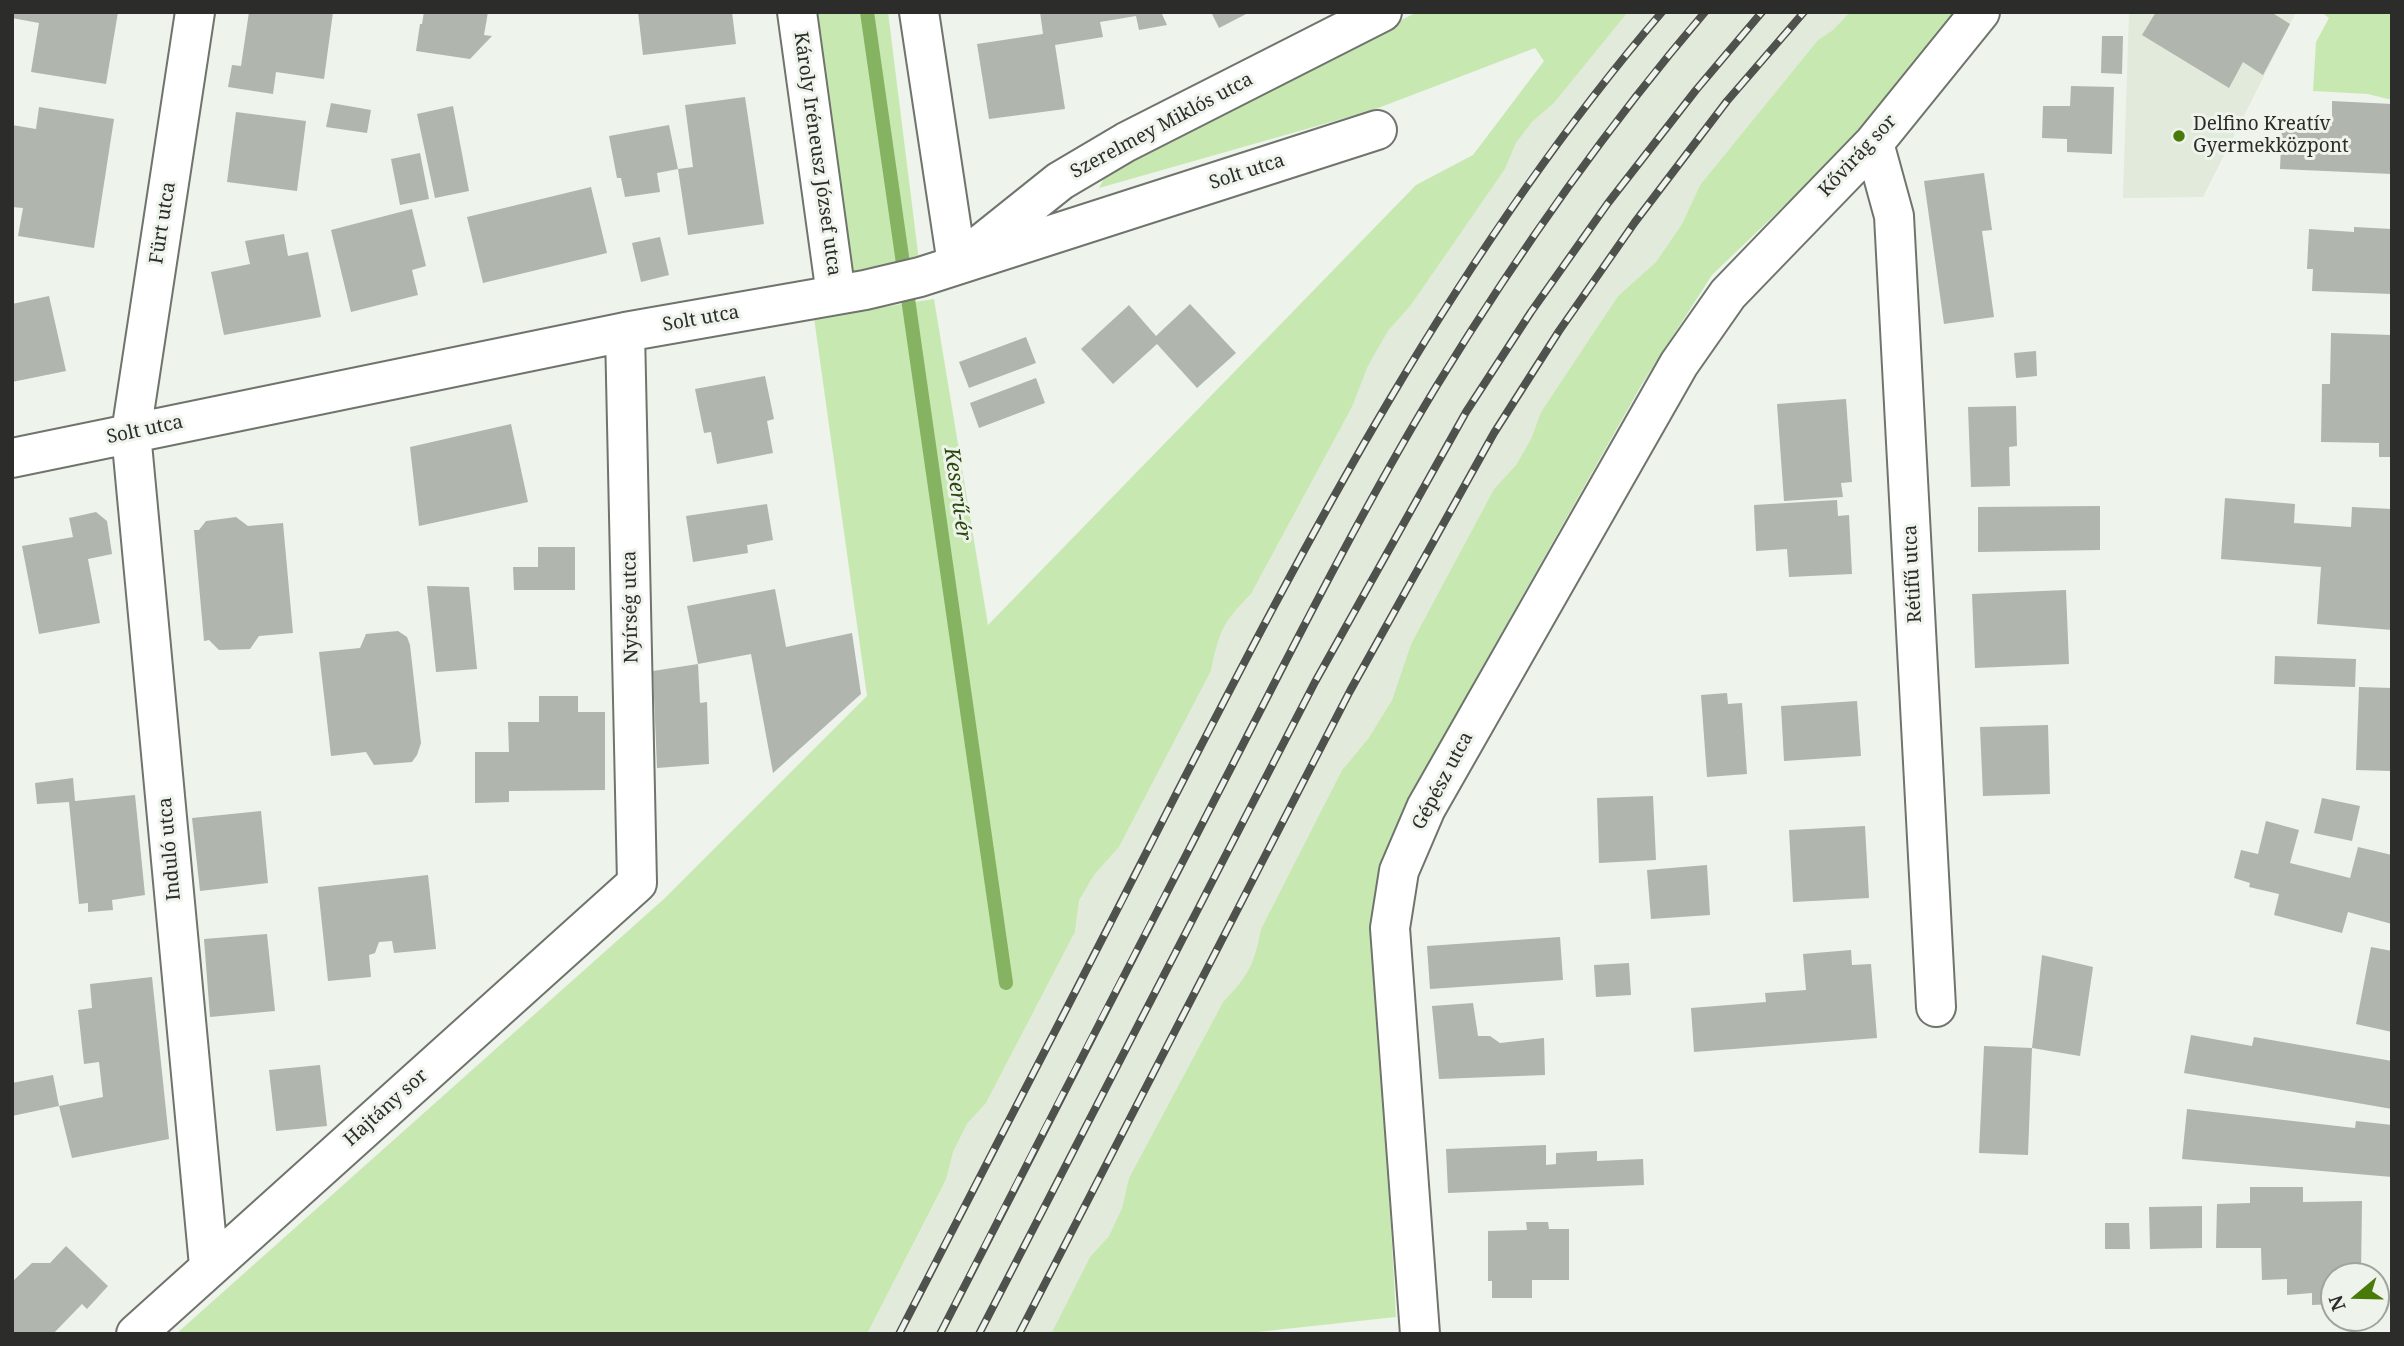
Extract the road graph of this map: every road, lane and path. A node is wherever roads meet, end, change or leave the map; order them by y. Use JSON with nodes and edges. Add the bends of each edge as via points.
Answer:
{"nodes":[{"id":1,"x":195,"y":12,"type":"edge"},
{"id":2,"x":797,"y":12,"type":"edge"},
{"id":3,"x":919,"y":12,"type":"edge"},
{"id":4,"x":1382,"y":12,"type":"edge"},
{"id":5,"x":1980,"y":12,"type":"edge"},
{"id":6,"x":1377,"y":130,"type":"dead end"},
{"id":7,"x":1874,"y":143,"type":"junction"},
{"id":8,"x":957,"y":264,"type":"junction"},
{"id":9,"x":850,"y":293,"type":"junction"},
{"id":10,"x":1728,"y":294,"type":"joint"},
{"id":11,"x":625,"y":332,"type":"junction"},
{"id":12,"x":131,"y":433,"type":"junction"},
{"id":13,"x":12,"y":458,"type":"edge"},
{"id":14,"x":637,"y":883,"type":"joint"},
{"id":15,"x":1936,"y":1007,"type":"dead end"},
{"id":16,"x":209,"y":1266,"type":"junction"},
{"id":17,"x":136,"y":1334,"type":"edge"},
{"id":18,"x":1420,"y":1334,"type":"edge"}],
"edges":[{"from":1,"to":12,"type":"street","name":"Fürt utca"},
{"from":2,"to":9,"type":"street","name":"Károly Iréneusz József utca"},
{"from":3,"to":8,"type":"street"},
{"from":4,"to":8,"type":"street","name":"Szerelmey Miklós utca","via":[[1126,142],[1060,181]]},
{"from":5,"to":7,"type":"street","name":"Kővirág sor"},
{"from":6,"to":8,"type":"street","name":"Solt utca"},
{"from":7,"to":10,"type":"street","name":"Kővirág sor"},
{"from":7,"to":15,"type":"street","name":"Rétifű utca","via":[[1894,216]]},
{"from":8,"to":9,"type":"street","name":"Solt utca"},
{"from":9,"to":11,"type":"street","name":"Solt utca"},
{"from":10,"to":18,"type":"street","name":"Gépész utca","via":[[1679,364],[1426,808],[1399,871],[1390,928]]},
{"from":11,"to":12,"type":"street","name":"Solt utca"},
{"from":11,"to":14,"type":"street","name":"Nyírség utca"},
{"from":12,"to":13,"type":"street","name":"Solt utca"},
{"from":12,"to":16,"type":"street","name":"Induló utca"},
{"from":14,"to":16,"type":"street","name":"Hajtány sor"},
{"from":16,"to":17,"type":"street","name":"Hajtány sor"}]}
